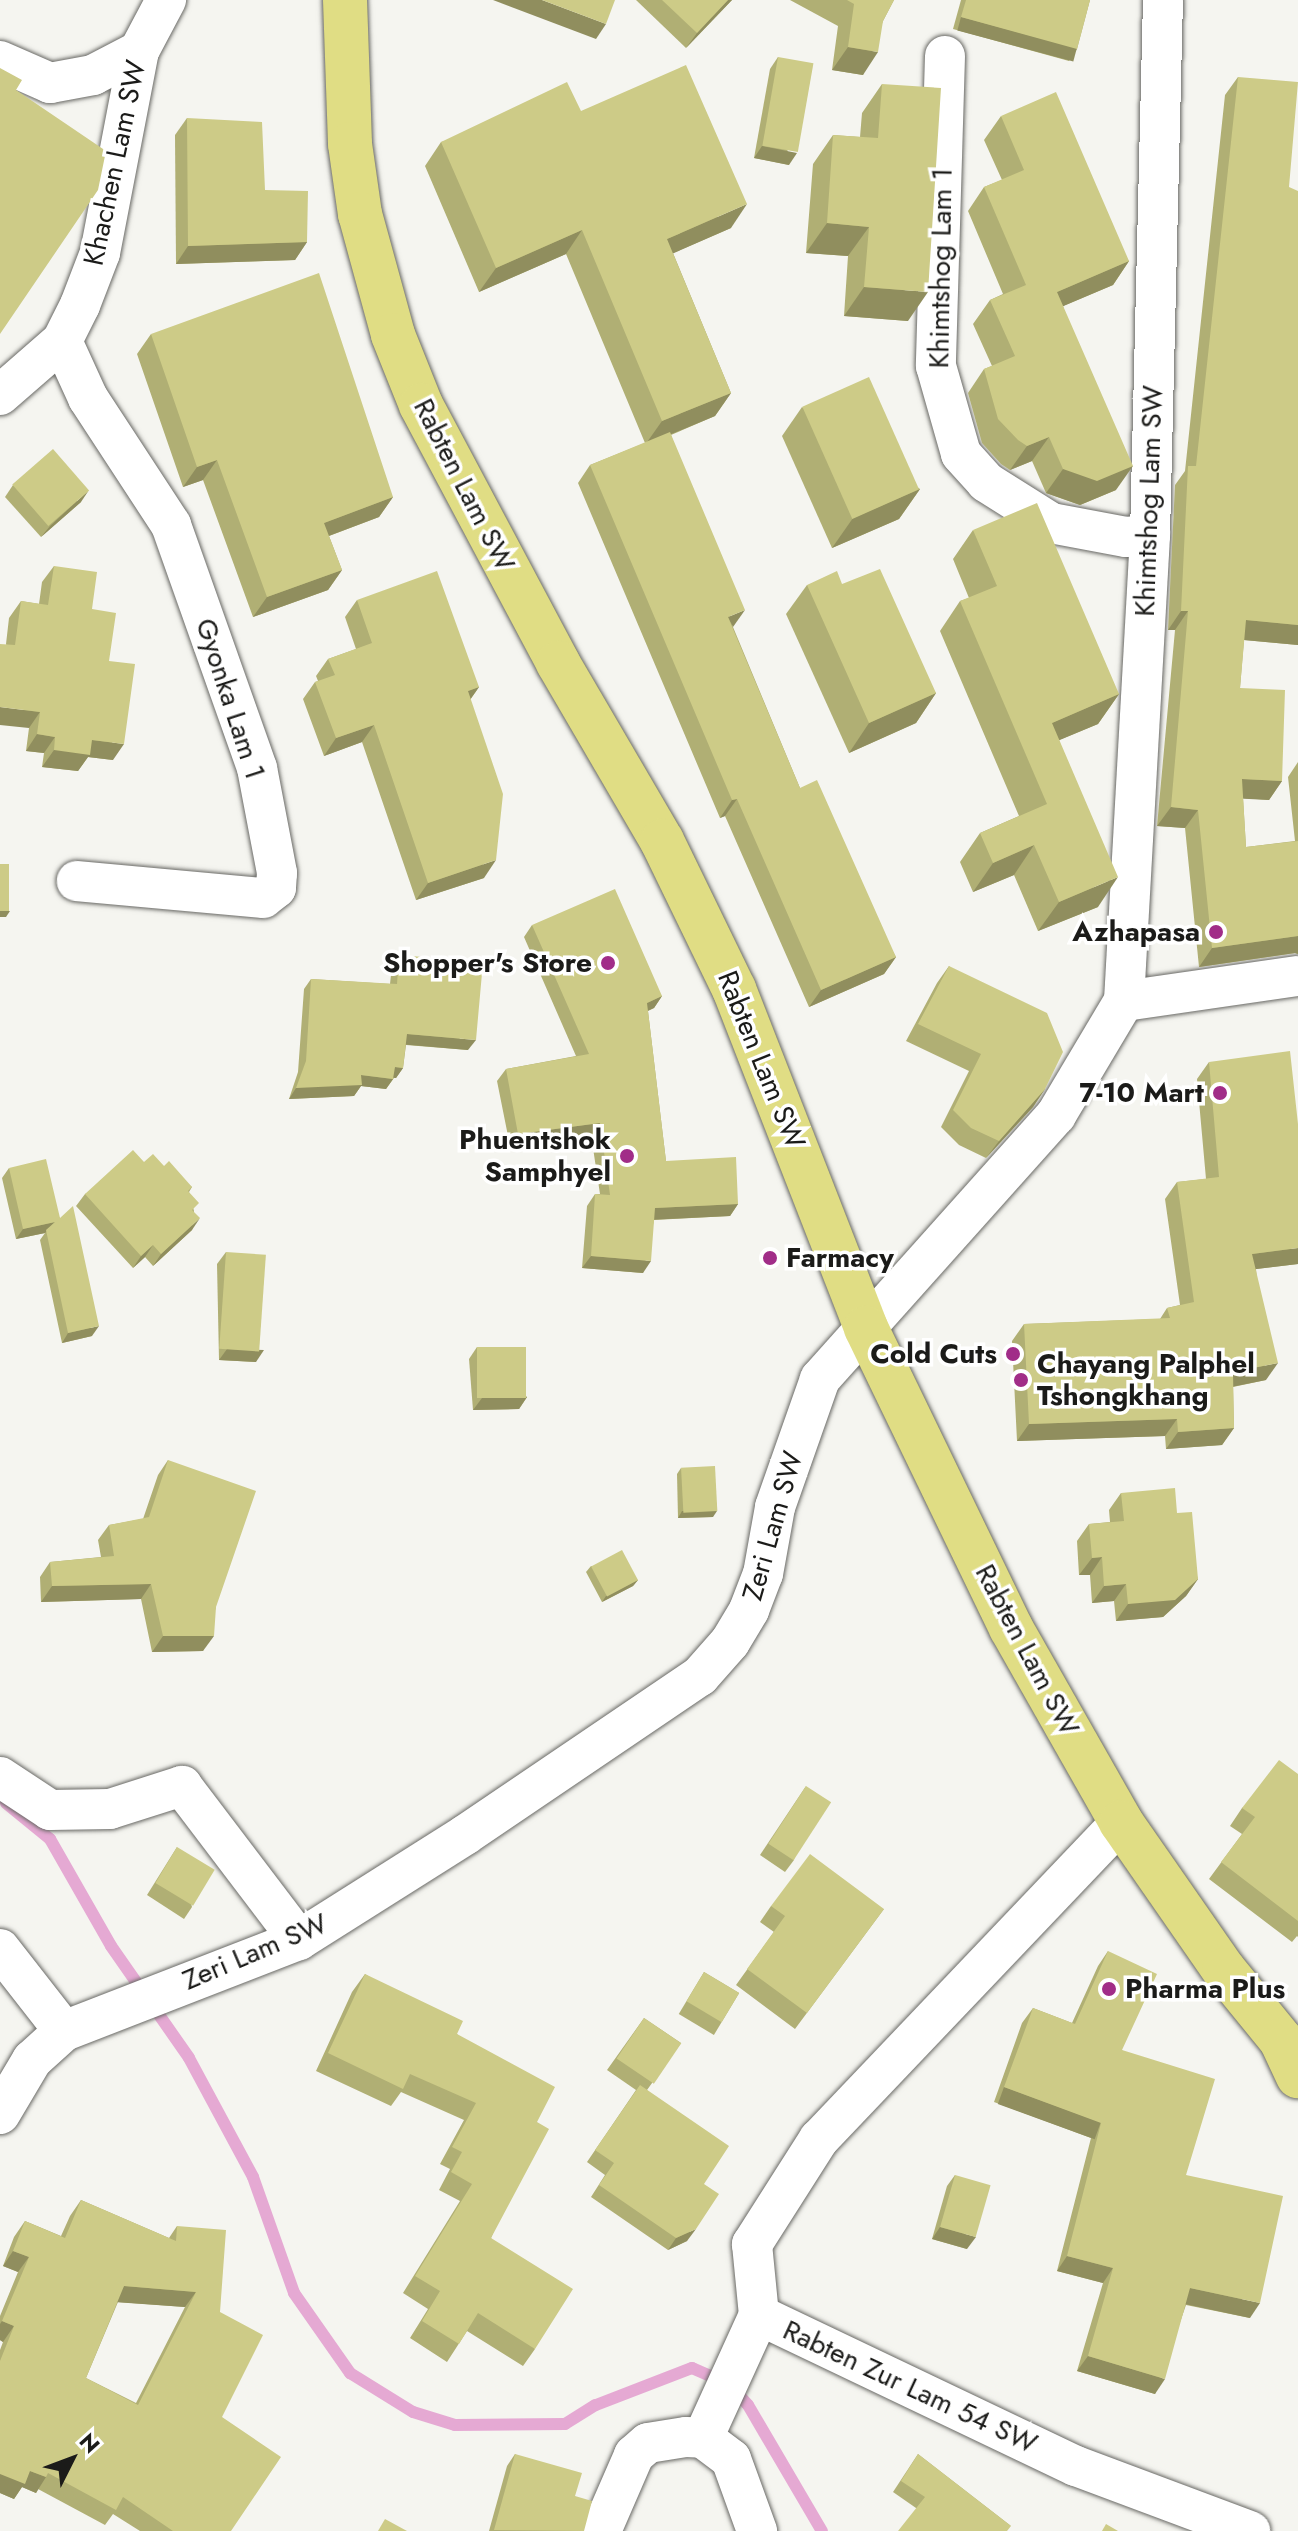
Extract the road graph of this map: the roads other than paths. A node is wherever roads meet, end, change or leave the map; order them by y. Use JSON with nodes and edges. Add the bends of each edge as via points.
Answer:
{"nodes":[{"id":1,"x":166,"y":0,"type":"edge"},
{"id":2,"x":345,"y":0,"type":"edge"},
{"id":3,"x":1163,"y":0,"type":"edge"},
{"id":4,"x":139,"y":51,"type":"junction"},
{"id":5,"x":945,"y":56,"type":"dead end"},
{"id":6,"x":0,"y":61,"type":"edge"},
{"id":7,"x":67,"y":332,"type":"junction"},
{"id":8,"x":0,"y":395,"type":"edge"},
{"id":9,"x":1150,"y":535,"type":"junction"},
{"id":10,"x":227,"y":627,"type":"dead end"},
{"id":11,"x":77,"y":881,"type":"dead end"},
{"id":12,"x":1298,"y":976,"type":"edge"},
{"id":13,"x":1124,"y":1001,"type":"junction"},
{"id":14,"x":866,"y":1328,"type":"junction"},
{"id":15,"x":0,"y":1777,"type":"edge"},
{"id":16,"x":1121,"y":1822,"type":"junction"},
{"id":17,"x":299,"y":1940,"type":"junction"},
{"id":18,"x":0,"y":1949,"type":"edge"},
{"id":19,"x":64,"y":2031,"type":"junction"},
{"id":20,"x":1298,"y":2076,"type":"edge"},
{"id":21,"x":0,"y":2114,"type":"edge"},
{"id":22,"x":751,"y":2332,"type":"junction"},
{"id":23,"x":703,"y":2438,"type":"junction"},
{"id":24,"x":601,"y":2531,"type":"edge"},
{"id":25,"x":757,"y":2531,"type":"edge"},
{"id":26,"x":1250,"y":2531,"type":"edge"}],
"edges":[{"from":1,"to":4,"type":"street","name":"Khachen Lam SW"},
{"from":2,"to":14,"type":"main road","name":"Rabten Lam SW","via":[[350,144],[360,214],[393,335],[421,405],[472,503],[662,841],[734,989]]},
{"from":3,"to":9,"type":"street","name":"Khimtshog Lam SW"},
{"from":4,"to":6,"type":"street","via":[[93,75],[50,83]]},
{"from":4,"to":7,"type":"street","name":"Khachen Lam SW","via":[[100,253]]},
{"from":5,"to":9,"type":"street","name":"Khimtshog Lam 1","via":[[936,366],[961,454],[986,482],[1051,523],[1126,537]]},
{"from":7,"to":8,"type":"street","name":"Khachen Lam SW"},
{"from":7,"to":10,"type":"street","via":[[180,515]]},
{"from":7,"to":11,"type":"street","name":"Gyonka Lam 1","via":[[88,398],[171,525],[257,768],[277,873],[276,888],[263,898]]},
{"from":9,"to":13,"type":"street","name":"Khimtshog Lam SW"},
{"from":12,"to":13,"type":"street"},
{"from":13,"to":14,"type":"street","name":"Zeri Lam SW","via":[[1056,1115]]},
{"from":14,"to":16,"type":"main road","name":"Rabten Lam SW","via":[[1011,1628]]},
{"from":14,"to":17,"type":"street","name":"Zeri Lam SW","via":[[820,1379],[775,1507],[763,1574],[749,1610],[700,1676]]},
{"from":15,"to":17,"type":"street","via":[[50,1810],[110,1809],[182,1786]]},
{"from":16,"to":20,"type":"main road","name":"Rabten Lam SW","via":[[1224,1970],[1281,2040]]},
{"from":16,"to":22,"type":"street","name":"Rabten Zur Lam 54 SW","via":[[819,2139],[752,2244]]},
{"from":17,"to":19,"type":"street","name":"Zeri Lam SW"},
{"from":18,"to":19,"type":"street"},
{"from":19,"to":21,"type":"street","name":"Zeri Lam SW","via":[[32,2060]]},
{"from":22,"to":23,"type":"street"},
{"from":22,"to":26,"type":"street","name":"Rabten Zur Lam 54 SW","via":[[1076,2466]]},
{"from":23,"to":24,"type":"street","via":[[666,2438],[634,2455]]},
{"from":23,"to":25,"type":"street","via":[[731,2459]]}]}
